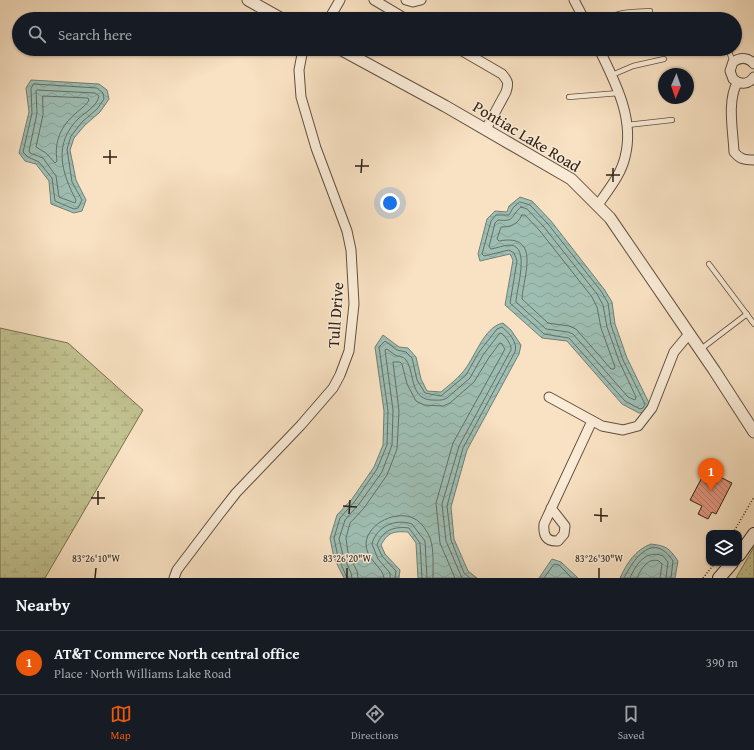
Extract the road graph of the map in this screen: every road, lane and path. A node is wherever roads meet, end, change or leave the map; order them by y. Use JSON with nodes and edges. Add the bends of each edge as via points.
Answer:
{"nodes":[{"id":1,"x":248,"y":0,"type":"edge"},
{"id":2,"x":340,"y":0,"type":"edge"},
{"id":3,"x":374,"y":0,"type":"edge"},
{"id":4,"x":406,"y":0,"type":"edge"},
{"id":5,"x":421,"y":0,"type":"edge"},
{"id":6,"x":574,"y":0,"type":"edge"},
{"id":7,"x":650,"y":11,"type":"dead end"},
{"id":8,"x":269,"y":12,"type":"edge"},
{"id":9,"x":333,"y":12,"type":"edge"},
{"id":10,"x":394,"y":12,"type":"edge"},
{"id":11,"x":580,"y":12,"type":"edge"},
{"id":12,"x":636,"y":12,"type":"edge"},
{"id":13,"x":302,"y":56,"type":"edge"},
{"id":14,"x":353,"y":56,"type":"edge"},
{"id":15,"x":471,"y":56,"type":"edge"},
{"id":16,"x":602,"y":56,"type":"edge"},
{"id":17,"x":731,"y":56,"type":"edge"},
{"id":18,"x":664,"y":59,"type":"dead end"},
{"id":19,"x":733,"y":62,"type":"junction"},
{"id":20,"x":754,"y":64,"type":"edge"},
{"id":21,"x":612,"y":75,"type":"junction"},
{"id":22,"x":754,"y":78,"type":"edge"},
{"id":23,"x":737,"y":83,"type":"junction"},
{"id":24,"x":619,"y":93,"type":"junction"},
{"id":25,"x":569,"y":97,"type":"dead end"},
{"id":26,"x":672,"y":120,"type":"dead end"},
{"id":27,"x":627,"y":125,"type":"junction"},
{"id":28,"x":486,"y":129,"type":"junction"},
{"id":29,"x":754,"y":160,"type":"edge"},
{"id":30,"x":598,"y":205,"type":"junction"},
{"id":31,"x":709,"y":264,"type":"dead end"},
{"id":32,"x":747,"y":314,"type":"junction"},
{"id":33,"x":754,"y":324,"type":"edge"},
{"id":34,"x":689,"y":334,"type":"junction"},
{"id":35,"x":700,"y":350,"type":"junction"},
{"id":36,"x":549,"y":397,"type":"dead end"},
{"id":37,"x":592,"y":421,"type":"junction"},
{"id":38,"x":754,"y":432,"type":"edge"},
{"id":39,"x":754,"y":497,"type":"edge"},
{"id":40,"x":551,"y":508,"type":"dead end"},
{"id":41,"x":735,"y":530,"type":"edge"},
{"id":42,"x":754,"y":534,"type":"edge"},
{"id":43,"x":742,"y":551,"type":"edge"},
{"id":44,"x":713,"y":566,"type":"edge"},
{"id":45,"x":729,"y":566,"type":"edge"},
{"id":46,"x":174,"y":578,"type":"edge"},
{"id":47,"x":703,"y":578,"type":"edge"},
{"id":48,"x":719,"y":578,"type":"edge"}],
"edges":[{"from":1,"to":8,"type":"street"},
{"from":2,"to":9,"type":"street"},
{"from":3,"to":10,"type":"street"},
{"from":4,"to":5,"type":"street"},
{"from":6,"to":11,"type":"street"},
{"from":7,"to":12,"type":"lane"},
{"from":13,"to":46,"type":"street","name":"Tull Drive","via":[[299,70],[301,97],[316,148],[348,231],[354,304],[349,351],[333,388],[236,494],[177,570]]},
{"from":14,"to":28,"type":"street","name":"Pontiac Lake Road"},
{"from":15,"to":28,"type":"street","via":[[502,74],[509,85]]},
{"from":16,"to":21,"type":"street"},
{"from":17,"to":19,"type":"lane"},
{"from":18,"to":21,"type":"lane","via":[[633,66]]},
{"from":19,"to":20,"type":"street","via":[[746,58]]},
{"from":19,"to":23,"type":"street","via":[[730,75]]},
{"from":21,"to":24,"type":"street"},
{"from":22,"to":23,"type":"street","via":[[745,84]]},
{"from":23,"to":29,"type":"street","via":[[732,100],[734,152],[745,160]]},
{"from":24,"to":25,"type":"lane"},
{"from":24,"to":27,"type":"street"},
{"from":26,"to":27,"type":"lane"},
{"from":27,"to":30,"type":"street","via":[[625,158]]},
{"from":28,"to":30,"type":"street","name":"Pontiac Lake Road","via":[[571,179]]},
{"from":30,"to":34,"type":"street","name":"Pontiac Lake Road","via":[[610,218]]},
{"from":31,"to":32,"type":"lane"},
{"from":32,"to":33,"type":"lane"},
{"from":32,"to":35,"type":"lane"},
{"from":34,"to":35,"type":"street","name":"Pontiac Lake Road"},
{"from":34,"to":37,"type":"street","via":[[674,352],[652,408],[638,426],[622,430]]},
{"from":35,"to":38,"type":"street","name":"Pontiac Lake Road"},
{"from":36,"to":37,"type":"street"},
{"from":37,"to":40,"type":"street"},
{"from":39,"to":41,"type":"path"},
{"from":42,"to":43,"type":"main road"},
{"from":44,"to":47,"type":"path"},
{"from":45,"to":48,"type":"main road"}]}
